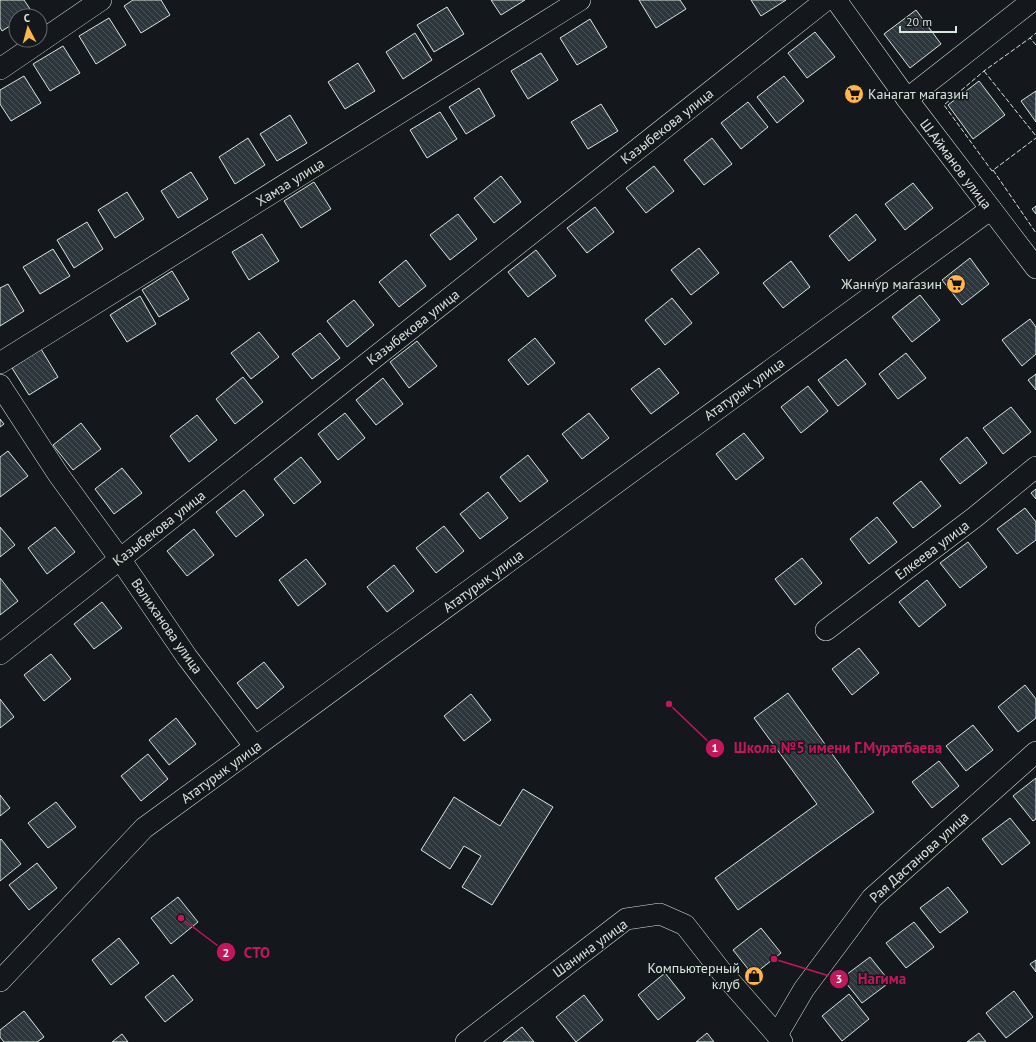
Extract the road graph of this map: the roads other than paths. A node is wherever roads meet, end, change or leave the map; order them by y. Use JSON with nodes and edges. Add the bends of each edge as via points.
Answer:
{"nodes":[{"id":1,"x":101,"y":0,"type":"edge"},
{"id":2,"x":580,"y":0,"type":"edge"},
{"id":3,"x":826,"y":0,"type":"edge"},
{"id":4,"x":836,"y":0,"type":"edge"},
{"id":5,"x":1033,"y":0,"type":"edge"},
{"id":6,"x":0,"y":69,"type":"edge"},
{"id":7,"x":907,"y":98,"type":"junction"},
{"id":8,"x":991,"y":209,"type":"junction"},
{"id":9,"x":1036,"y":268,"type":"edge"},
{"id":10,"x":0,"y":363,"type":"edge"},
{"id":11,"x":0,"y":385,"type":"edge"},
{"id":12,"x":1036,"y":468,"type":"edge"},
{"id":13,"x":120,"y":559,"type":"junction"},
{"id":14,"x":826,"y":630,"type":"dead end"},
{"id":15,"x":0,"y":654,"type":"edge"},
{"id":16,"x":255,"y":747,"type":"junction"},
{"id":17,"x":1036,"y":752,"type":"edge"},
{"id":18,"x":0,"y":981,"type":"edge"},
{"id":19,"x":780,"y":1038,"type":"edge"},
{"id":20,"x":466,"y":1042,"type":"edge"}],
"edges":[{"from":1,"to":6,"type":"street"},
{"from":2,"to":10,"type":"street","name":"Хамза улица"},
{"from":3,"to":13,"type":"street","name":"Казыбекова улица"},
{"from":4,"to":7,"type":"street","name":"Ш.Айманов улица"},
{"from":5,"to":7,"type":"street"},
{"from":7,"to":8,"type":"street","name":"Ш.Айманов улица"},
{"from":8,"to":9,"type":"street","name":"Ш.Айманов улица"},
{"from":8,"to":16,"type":"street","name":"Ататурык улица"},
{"from":11,"to":13,"type":"street","name":"Валиханова улица","via":[[58,474]]},
{"from":12,"to":14,"type":"street","name":"Елкеева улица"},
{"from":13,"to":15,"type":"street","name":"Казыбекова улица"},
{"from":13,"to":16,"type":"street","name":"Валиханова улица","via":[[186,657]]},
{"from":16,"to":18,"type":"street","name":"Ататурык улица","via":[[144,828]]},
{"from":17,"to":19,"type":"street","name":"Рая Дастанова улица","via":[[872,898],[804,989]]},
{"from":19,"to":20,"type":"street","name":"Шанина улица","via":[[721,971],[686,925],[660,914],[626,919]]}]}
